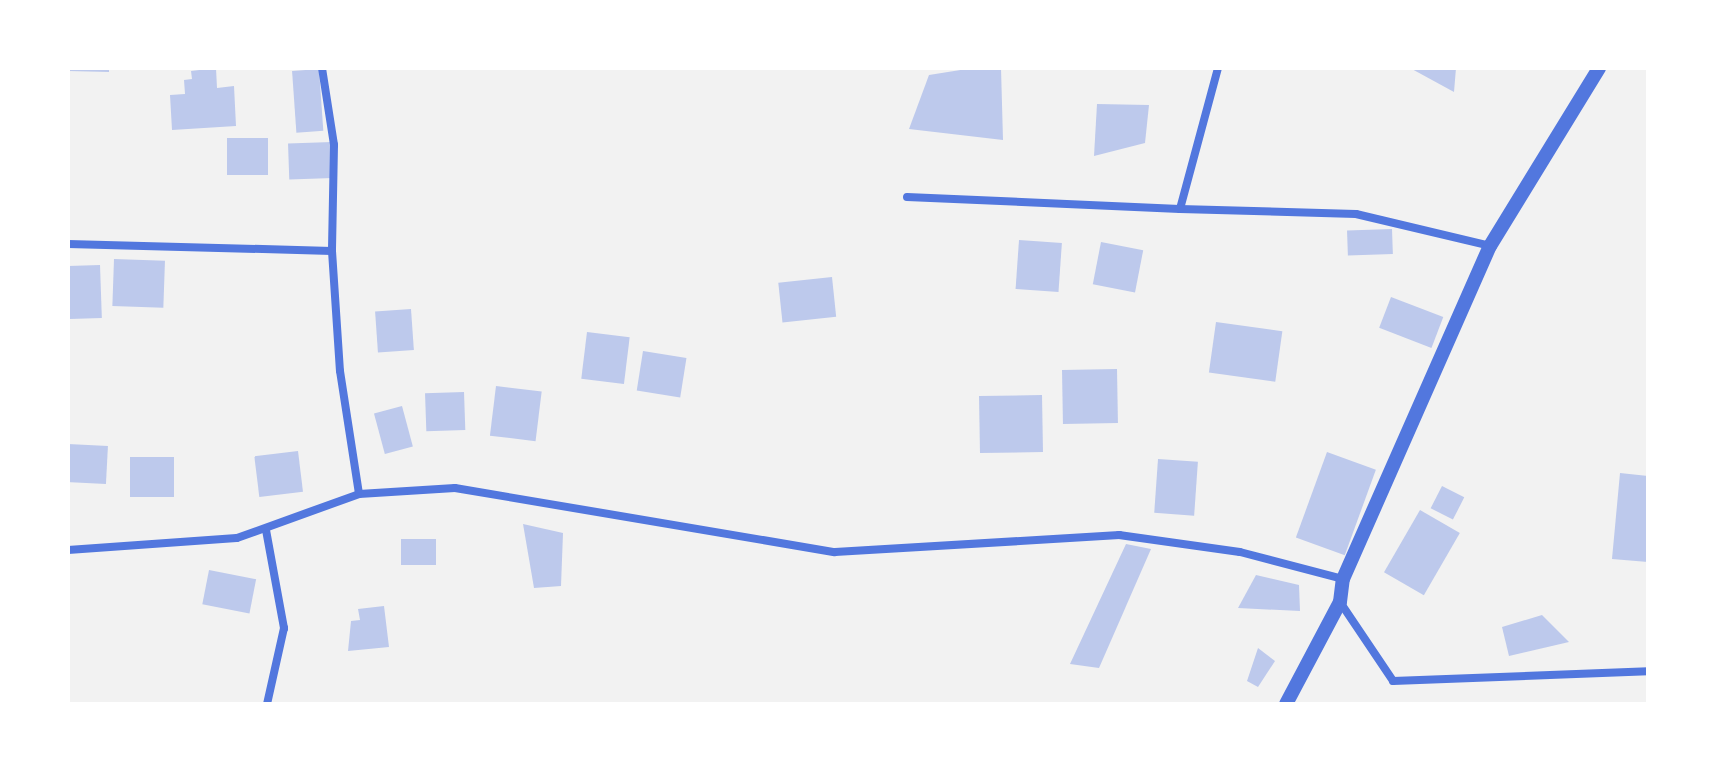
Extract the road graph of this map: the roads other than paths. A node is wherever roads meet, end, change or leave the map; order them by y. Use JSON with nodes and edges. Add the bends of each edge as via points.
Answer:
{"nodes":[{"id":1,"x":322,"y":68,"type":"edge"},
{"id":2,"x":1218,"y":68,"type":"edge"},
{"id":3,"x":1599,"y":68,"type":"edge"},
{"id":4,"x":907,"y":197,"type":"dead end"},
{"id":5,"x":1180,"y":209,"type":"junction"},
{"id":6,"x":68,"y":244,"type":"edge"},
{"id":7,"x":1490,"y":246,"type":"junction"},
{"id":8,"x":332,"y":251,"type":"junction"},
{"id":9,"x":359,"y":494,"type":"junction"},
{"id":10,"x":266,"y":530,"type":"junction"},
{"id":11,"x":68,"y":550,"type":"edge"},
{"id":12,"x":1343,"y":579,"type":"junction"},
{"id":13,"x":1340,"y":602,"type":"junction"},
{"id":14,"x":1648,"y":671,"type":"edge"},
{"id":15,"x":267,"y":704,"type":"edge"},
{"id":16,"x":1286,"y":704,"type":"edge"}],
"edges":[{"from":1,"to":8,"type":"street","via":[[334,145]]},
{"from":2,"to":5,"type":"street"},
{"from":3,"to":7,"type":"street"},
{"from":4,"to":5,"type":"street"},
{"from":5,"to":7,"type":"street","via":[[1356,214]]},
{"from":6,"to":8,"type":"street"},
{"from":7,"to":12,"type":"street"},
{"from":8,"to":9,"type":"street","via":[[340,371]]},
{"from":9,"to":10,"type":"street"},
{"from":9,"to":12,"type":"street","via":[[455,488],[835,552],[1119,535],[1240,552]]},
{"from":10,"to":11,"type":"street","via":[[161,546]]},
{"from":10,"to":15,"type":"street","via":[[284,628]]},
{"from":12,"to":13,"type":"street"},
{"from":13,"to":14,"type":"street","via":[[1393,681]]},
{"from":13,"to":16,"type":"street"}]}
